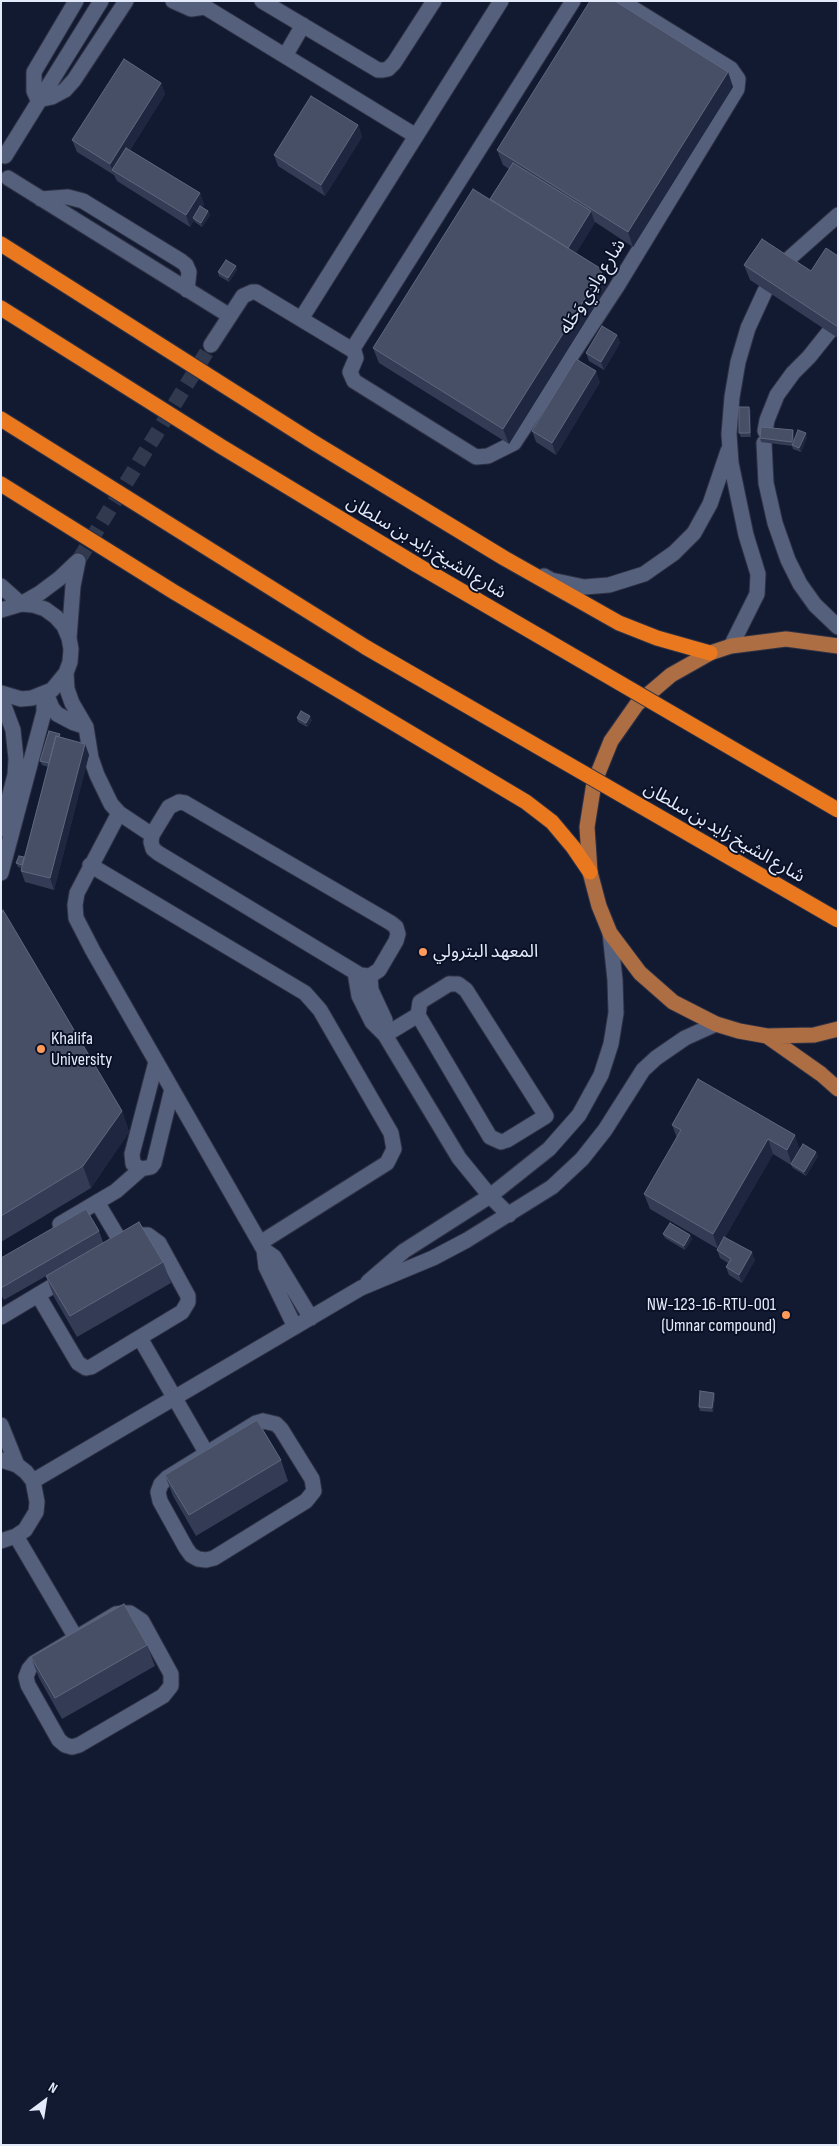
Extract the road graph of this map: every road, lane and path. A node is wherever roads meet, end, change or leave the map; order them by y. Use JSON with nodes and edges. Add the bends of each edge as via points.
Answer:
{"nodes":[{"id":1,"x":76,"y":1,"type":"edge"},
{"id":2,"x":101,"y":1,"type":"edge"},
{"id":3,"x":126,"y":1,"type":"edge"},
{"id":4,"x":173,"y":1,"type":"edge"},
{"id":5,"x":262,"y":1,"type":"edge"},
{"id":6,"x":434,"y":1,"type":"edge"},
{"id":7,"x":501,"y":1,"type":"edge"},
{"id":8,"x":573,"y":1,"type":"edge"},
{"id":9,"x":621,"y":1,"type":"edge"},
{"id":10,"x":204,"y":4,"type":"edge"},
{"id":11,"x":303,"y":25,"type":"junction"},
{"id":12,"x":285,"y":56,"type":"junction"},
{"id":13,"x":38,"y":100,"type":"junction"},
{"id":14,"x":416,"y":136,"type":"junction"},
{"id":15,"x":3,"y":154,"type":"edge"},
{"id":16,"x":4,"y":180,"type":"edge"},
{"id":17,"x":41,"y":199,"type":"junction"},
{"id":18,"x":838,"y":215,"type":"edge"},
{"id":19,"x":1,"y":244,"type":"edge"},
{"id":20,"x":783,"y":264,"type":"edge"},
{"id":21,"x":187,"y":290,"type":"junction"},
{"id":22,"x":765,"y":291,"type":"edge"},
{"id":23,"x":1,"y":308,"type":"edge"},
{"id":24,"x":230,"y":316,"type":"junction"},
{"id":25,"x":301,"y":319,"type":"junction"},
{"id":26,"x":829,"y":332,"type":"edge"},
{"id":27,"x":211,"y":345,"type":"tunnel mouth"},
{"id":28,"x":352,"y":350,"type":"junction"},
{"id":29,"x":1,"y":419,"type":"edge"},
{"id":30,"x":730,"y":445,"type":"junction"},
{"id":31,"x":1,"y":484,"type":"edge"},
{"id":32,"x":504,"y":558,"type":"junction"},
{"id":33,"x":1,"y":586,"type":"edge"},
{"id":34,"x":21,"y":604,"type":"junction"},
{"id":35,"x":1,"y":610,"type":"edge"},
{"id":36,"x":838,"y":627,"type":"edge"},
{"id":37,"x":69,"y":638,"type":"junction"},
{"id":38,"x":731,"y":646,"type":"junction"},
{"id":39,"x":838,"y":646,"type":"edge"},
{"id":40,"x":710,"y":653,"type":"junction"},
{"id":41,"x":66,"y":673,"type":"junction"},
{"id":42,"x":1,"y":693,"type":"edge"},
{"id":43,"x":45,"y":694,"type":"junction"},
{"id":44,"x":1,"y":698,"type":"edge"},
{"id":45,"x":86,"y":727,"type":"junction"},
{"id":46,"x":838,"y":810,"type":"edge"},
{"id":47,"x":119,"y":813,"type":"junction"},
{"id":48,"x":1,"y":829,"type":"edge"},
{"id":49,"x":152,"y":835,"type":"junction"},
{"id":50,"x":90,"y":865,"type":"junction"},
{"id":51,"x":590,"y":872,"type":"junction"},
{"id":52,"x":1,"y":873,"type":"edge"},
{"id":53,"x":838,"y":920,"type":"edge"},
{"id":54,"x":610,"y":933,"type":"junction"},
{"id":55,"x":355,"y":972,"type":"junction"},
{"id":56,"x":370,"y":976,"type":"junction"},
{"id":57,"x":418,"y":1015,"type":"junction"},
{"id":58,"x":716,"y":1024,"type":"junction"},
{"id":59,"x":838,"y":1029,"type":"edge"},
{"id":60,"x":386,"y":1035,"type":"junction"},
{"id":61,"x":767,"y":1036,"type":"junction"},
{"id":62,"x":156,"y":1062,"type":"junction"},
{"id":63,"x":172,"y":1089,"type":"junction"},
{"id":64,"x":838,"y":1089,"type":"edge"},
{"id":65,"x":546,"y":1116,"type":"junction"},
{"id":66,"x":566,"y":1132,"type":"junction"},
{"id":67,"x":141,"y":1170,"type":"junction"},
{"id":68,"x":490,"y":1196,"type":"junction"},
{"id":69,"x":97,"y":1202,"type":"junction"},
{"id":70,"x":509,"y":1215,"type":"junction"},
{"id":71,"x":49,"y":1231,"type":"edge"},
{"id":72,"x":122,"y":1244,"type":"junction"},
{"id":73,"x":262,"y":1246,"type":"junction"},
{"id":74,"x":106,"y":1254,"type":"edge"},
{"id":75,"x":80,"y":1269,"type":"edge"},
{"id":76,"x":361,"y":1288,"type":"junction"},
{"id":77,"x":38,"y":1295,"type":"junction"},
{"id":78,"x":1,"y":1317,"type":"edge"},
{"id":79,"x":311,"y":1318,"type":"junction"},
{"id":80,"x":295,"y":1327,"type":"junction"},
{"id":81,"x":140,"y":1338,"type":"junction"},
{"id":82,"x":174,"y":1398,"type":"junction"},
{"id":83,"x":1,"y":1425,"type":"edge"},
{"id":84,"x":207,"y":1454,"type":"junction"},
{"id":85,"x":1,"y":1460,"type":"edge"},
{"id":86,"x":17,"y":1465,"type":"junction"},
{"id":87,"x":33,"y":1481,"type":"junction"},
{"id":88,"x":9,"y":1538,"type":"edge"},
{"id":89,"x":76,"y":1638,"type":"junction"}],
"edges":[{"from":1,"to":13,"type":"street","via":[[34,72],[34,91]]},
{"from":2,"to":13,"type":"street"},
{"from":3,"to":13,"type":"street","via":[[74,80],[65,90]]},
{"from":4,"to":10,"type":"street","via":[[191,9]]},
{"from":5,"to":11,"type":"street"},
{"from":6,"to":11,"type":"street","via":[[394,63],[383,70]]},
{"from":7,"to":14,"type":"street"},
{"from":8,"to":28,"type":"street","name":"شارع وادِي وَحَله"},
{"from":9,"to":28,"type":"street","name":"شارع وادِي وَحَله","via":[[731,69],[738,79],[737,89],[622,279],[518,439],[506,449],[476,457],[354,381],[350,372],[357,355]]},
{"from":10,"to":12,"type":"street"},
{"from":11,"to":12,"type":"street"},
{"from":12,"to":14,"type":"street"},
{"from":13,"to":15,"type":"street"},
{"from":14,"to":25,"type":"street"},
{"from":15,"to":16,"type":"street","via":[[11,167]]},
{"from":16,"to":17,"type":"street"},
{"from":17,"to":21,"type":"street"},
{"from":17,"to":21,"type":"street","via":[[68,197],[83,201],[181,260],[189,272]]},
{"from":18,"to":20,"type":"street"},
{"from":19,"to":32,"type":"highway"},
{"from":21,"to":24,"type":"street"},
{"from":22,"to":30,"type":"street","via":[[748,328],[738,362],[732,398]]},
{"from":23,"to":46,"type":"highway","name":"شارع الشيخ زايد بن سلطان","bridge":true,"via":[[417,565]]},
{"from":24,"to":25,"type":"street","via":[[243,296],[252,292]]},
{"from":24,"to":27,"type":"street"},
{"from":25,"to":28,"type":"street"},
{"from":26,"to":36,"type":"street","via":[[777,395],[767,420],[766,483],[788,560],[815,605]]},
{"from":29,"to":53,"type":"highway","name":"شارع الشيخ زايد بن سلطان","bridge":true,"via":[[367,648]]},
{"from":30,"to":32,"type":"street","via":[[710,504],[694,533],[674,553],[644,574],[609,585],[584,587],[552,580]]},
{"from":30,"to":38,"type":"street","via":[[746,535],[758,574],[757,594]]},
{"from":31,"to":51,"type":"highway","via":[[174,592],[526,802],[552,822]]},
{"from":32,"to":40,"type":"highway","via":[[619,622],[658,638]]},
{"from":33,"to":34,"type":"street"},
{"from":34,"to":35,"type":"street"},
{"from":34,"to":37,"type":"street","via":[[46,609],[60,621]]},
{"from":34,"to":37,"type":"street","via":[[54,583],[78,561]]},
{"from":37,"to":41,"type":"street","via":[[70,662]]},
{"from":38,"to":39,"type":"main road","via":[[786,639]]},
{"from":38,"to":40,"type":"main road"},
{"from":40,"to":51,"type":"main road","via":[[671,675],[637,704],[611,741],[594,783],[587,827]]},
{"from":41,"to":43,"type":"street","via":[[58,685]]},
{"from":41,"to":45,"type":"street","via":[[72,703]]},
{"from":42,"to":43,"type":"street","via":[[21,699]]},
{"from":43,"to":45,"type":"street","via":[[58,714]]},
{"from":43,"to":52,"type":"street","via":[[44,712]]},
{"from":44,"to":48,"type":"street","via":[[13,730],[16,758],[15,775]]},
{"from":45,"to":47,"type":"street","via":[[97,775]]},
{"from":47,"to":49,"type":"street"},
{"from":47,"to":50,"type":"street"},
{"from":49,"to":55,"type":"street","via":[[153,849],[158,853]]},
{"from":49,"to":56,"type":"street","via":[[169,807],[185,803],[383,918],[396,927],[398,934],[380,970]]},
{"from":50,"to":62,"type":"street","via":[[77,893],[76,918]]},
{"from":50,"to":73,"type":"street","via":[[305,993],[320,1010],[391,1134],[394,1148],[387,1162]]},
{"from":51,"to":54,"type":"main road"},
{"from":54,"to":58,"type":"main road","via":[[640,973],[673,1002]]},
{"from":54,"to":66,"type":"street","via":[[616,1004],[610,1044],[591,1096]]},
{"from":55,"to":56,"type":"street"},
{"from":55,"to":60,"type":"street","via":[[362,1004],[372,1022]]},
{"from":56,"to":60,"type":"street","via":[[371,990],[385,1020]]},
{"from":57,"to":60,"type":"street"},
{"from":57,"to":65,"type":"street","via":[[490,1137],[501,1142],[507,1140]]},
{"from":57,"to":65,"type":"street","via":[[418,1008],[425,998],[449,984],[463,987]]},
{"from":58,"to":61,"type":"main road"},
{"from":58,"to":70,"type":"street","via":[[685,1038],[656,1058],[643,1070],[605,1130],[582,1159],[552,1186]]},
{"from":59,"to":61,"type":"main road","via":[[814,1035]]},
{"from":60,"to":68,"type":"street","via":[[459,1158]]},
{"from":61,"to":64,"type":"main road"},
{"from":62,"to":63,"type":"street"},
{"from":62,"to":67,"type":"street","via":[[132,1154],[133,1164]]},
{"from":63,"to":67,"type":"street","via":[[154,1163]]},
{"from":63,"to":73,"type":"street"},
{"from":65,"to":66,"type":"street"},
{"from":66,"to":68,"type":"street"},
{"from":67,"to":69,"type":"street"},
{"from":68,"to":70,"type":"street"},
{"from":68,"to":76,"type":"street","via":[[404,1251]]},
{"from":69,"to":71,"type":"street"},
{"from":69,"to":72,"type":"street"},
{"from":70,"to":76,"type":"street","via":[[433,1258]]},
{"from":72,"to":74,"type":"street"},
{"from":72,"to":81,"type":"street","via":[[141,1234],[154,1238],[188,1296],[182,1312]]},
{"from":73,"to":79,"type":"street","via":[[274,1257]]},
{"from":73,"to":80,"type":"street","via":[[266,1267]]},
{"from":75,"to":77,"type":"street"},
{"from":76,"to":79,"type":"street"},
{"from":77,"to":78,"type":"street"},
{"from":77,"to":81,"type":"street","via":[[82,1366],[91,1367]]},
{"from":79,"to":80,"type":"street"},
{"from":80,"to":82,"type":"street"},
{"from":81,"to":82,"type":"street"},
{"from":82,"to":84,"type":"street"},
{"from":82,"to":87,"type":"street"},
{"from":83,"to":86,"type":"street"},
{"from":84,"to":84,"type":"street","via":[[167,1478],[158,1492],[186,1548],[198,1559],[214,1558],[311,1497],[314,1491],[312,1479],[281,1429],[270,1421],[256,1423]]},
{"from":85,"to":86,"type":"street"},
{"from":86,"to":87,"type":"street"},
{"from":87,"to":88,"type":"street","via":[[36,1512],[25,1530]]},
{"from":88,"to":89,"type":"street"},
{"from":89,"to":89,"type":"street","via":[[34,1663],[26,1677],[59,1740],[72,1747],[163,1696],[172,1680],[137,1616],[123,1612],[116,1614]]}]}
